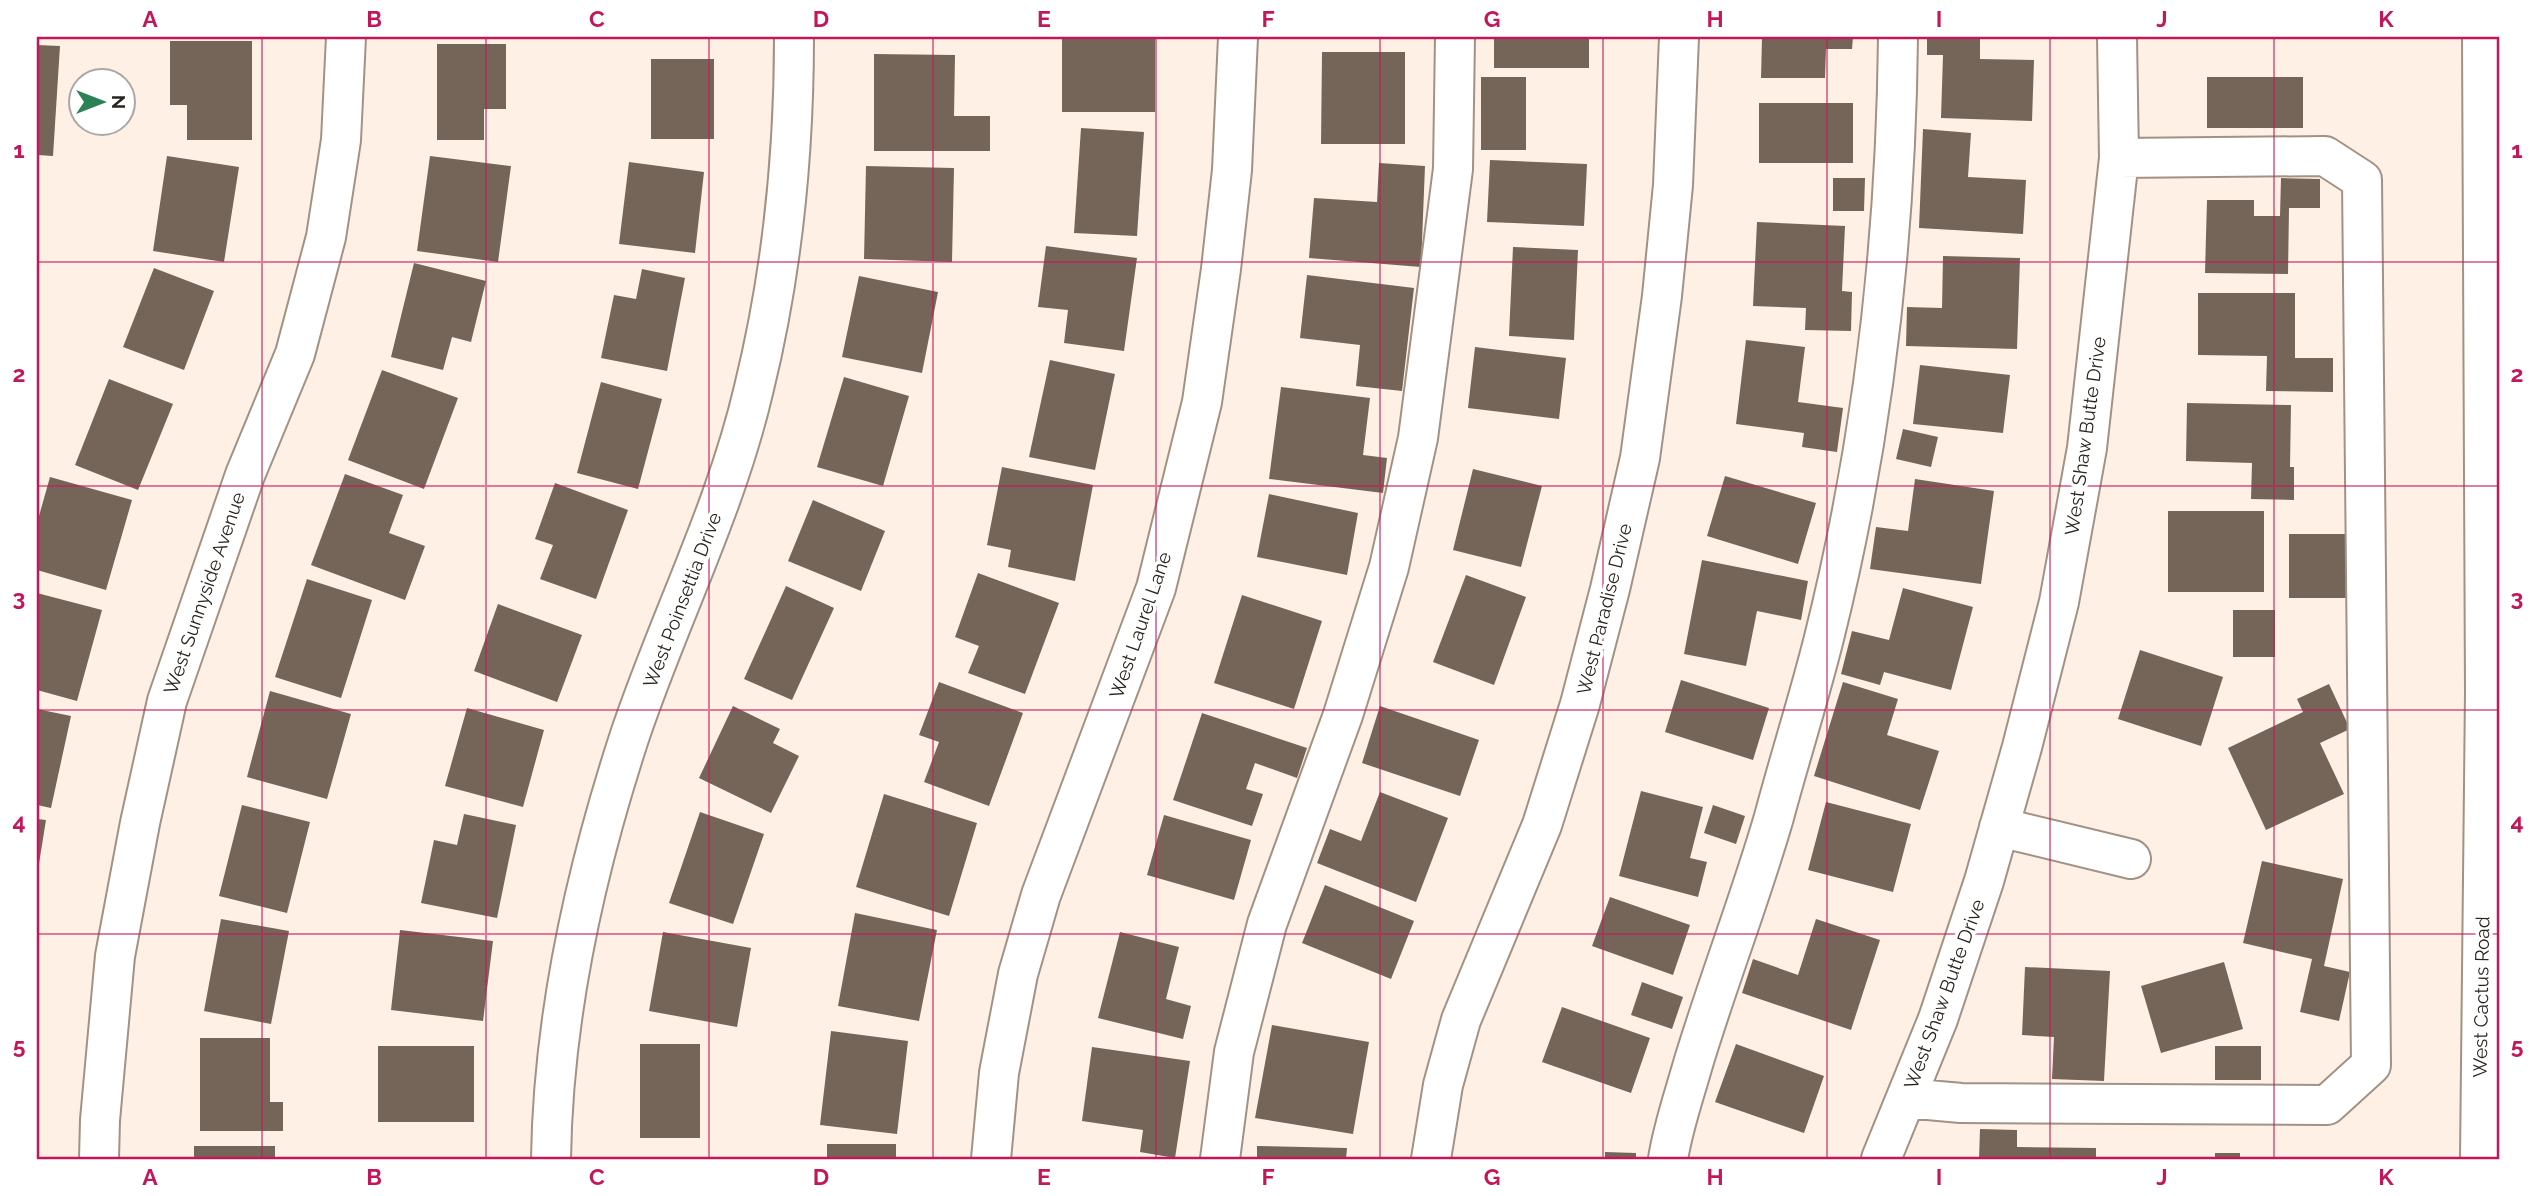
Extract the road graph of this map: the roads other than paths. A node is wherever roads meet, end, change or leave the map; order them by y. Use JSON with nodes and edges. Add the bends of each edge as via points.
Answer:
{"nodes":[{"id":1,"x":345,"y":37,"type":"edge"},
{"id":2,"x":794,"y":37,"type":"edge"},
{"id":3,"x":1238,"y":37,"type":"edge"},
{"id":4,"x":1455,"y":37,"type":"edge"},
{"id":5,"x":1679,"y":37,"type":"edge"},
{"id":6,"x":1898,"y":37,"type":"edge"},
{"id":7,"x":2117,"y":37,"type":"edge"},
{"id":8,"x":2482,"y":37,"type":"edge"},
{"id":9,"x":2119,"y":158,"type":"junction"},
{"id":10,"x":2492,"y":813,"type":"edge"},
{"id":11,"x":1999,"y":827,"type":"junction"},
{"id":12,"x":2131,"y":859,"type":"dead end"},
{"id":13,"x":2489,"y":1096,"type":"edge"},
{"id":14,"x":1906,"y":1098,"type":"junction"},
{"id":15,"x":99,"y":1159,"type":"edge"},
{"id":16,"x":551,"y":1159,"type":"edge"},
{"id":17,"x":991,"y":1159,"type":"edge"},
{"id":18,"x":1220,"y":1159,"type":"edge"},
{"id":19,"x":1431,"y":1159,"type":"edge"},
{"id":20,"x":1668,"y":1159,"type":"edge"},
{"id":21,"x":1881,"y":1159,"type":"edge"},
{"id":22,"x":2480,"y":1159,"type":"edge"}],
"edges":[{"from":1,"to":15,"type":"street","name":"West Sunnyside Avenue","via":[[341,140],[323,250],[295,354],[245,475],[167,701],[140,823],[115,956]]},
{"from":2,"to":16,"type":"street","name":"West Poinsettia Drive","via":[[789,168],[780,251],[754,389],[724,490],[630,738],[588,881],[563,1010]]},
{"from":3,"to":17,"type":"street","name":"West Laurel Lane","via":[[1232,170],[1202,402],[1156,588],[1041,895],[1018,974],[999,1073]]},
{"from":4,"to":18,"type":"street","via":[[1453,169],[1418,438],[1385,579],[1343,715],[1267,924],[1234,1052]]},
{"from":5,"to":19,"type":"street","name":"West Paradise Drive","via":[[1673,185],[1640,458],[1580,704],[1542,825],[1461,1020],[1443,1085]]},
{"from":6,"to":20,"type":"street","via":[[1897,139],[1883,301],[1858,477],[1821,652],[1771,825],[1707,1015]]},
{"from":7,"to":9,"type":"street","name":"West Shaw Butte Drive"},
{"from":8,"to":10,"type":"street","name":"West Cactus Road"},
{"from":9,"to":11,"type":"street","name":"West Shaw Butte Drive","via":[[2087,448],[2059,602]]},
{"from":9,"to":14,"type":"street","via":[[2325,156],[2362,180],[2371,1065],[2328,1105],[1961,1103]]},
{"from":10,"to":13,"type":"street","name":"West Cactus Road"},
{"from":11,"to":12,"type":"street"},
{"from":11,"to":14,"type":"street","name":"West Shaw Butte Drive","via":[[1938,1019]]},
{"from":13,"to":22,"type":"street","name":"West Cactus Road"},
{"from":14,"to":21,"type":"street","name":"West Shaw Butte Drive"}]}
